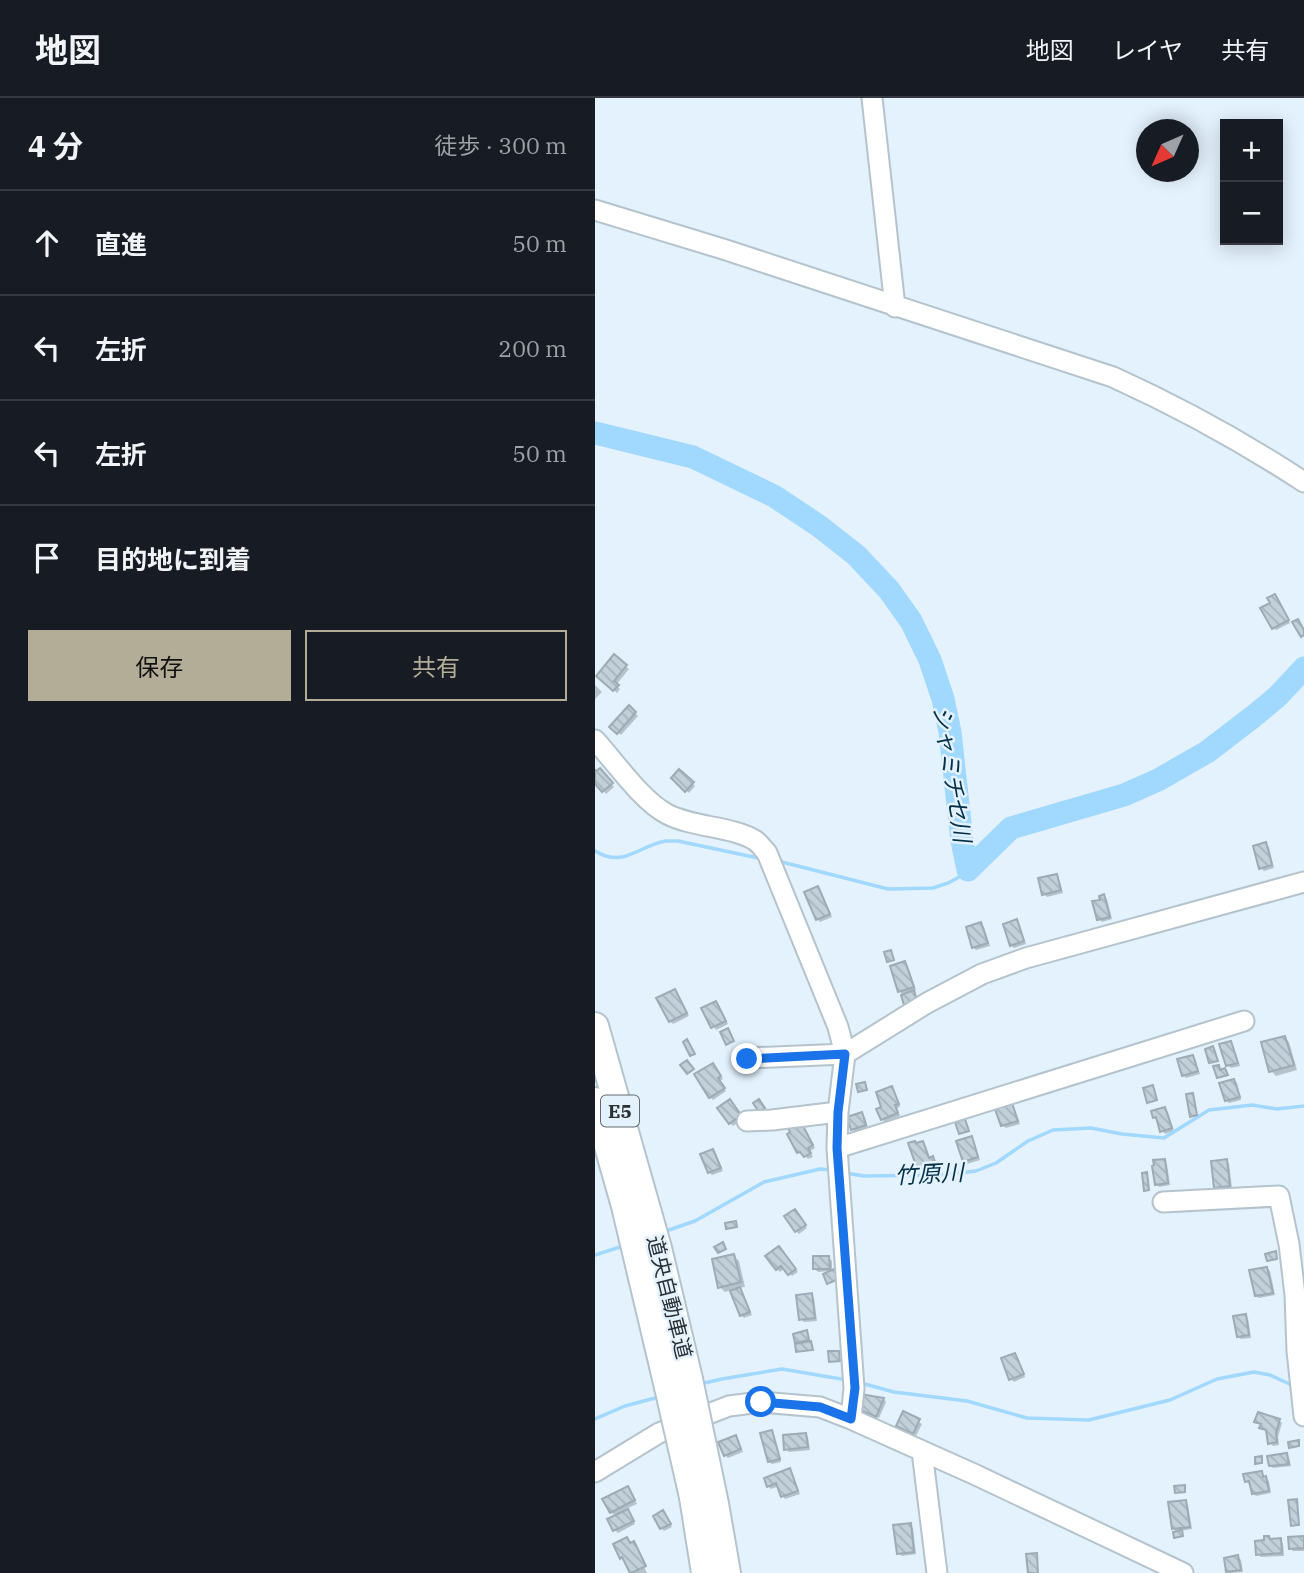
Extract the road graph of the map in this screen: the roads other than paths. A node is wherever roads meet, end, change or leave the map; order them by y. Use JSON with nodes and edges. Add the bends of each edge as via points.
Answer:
{"nodes":[{"id":1,"x":872,"y":98,"type":"edge"},
{"id":2,"x":595,"y":210,"type":"edge"},
{"id":3,"x":895,"y":307,"type":"junction"},
{"id":4,"x":1304,"y":482,"type":"edge"},
{"id":5,"x":595,"y":740,"type":"edge"},
{"id":6,"x":1304,"y":881,"type":"edge"},
{"id":7,"x":1244,"y":1021,"type":"dead end"},
{"id":8,"x":595,"y":1026,"type":"edge"},
{"id":9,"x":845,"y":1054,"type":"junction"},
{"id":10,"x":747,"y":1059,"type":"dead end"},
{"id":11,"x":595,"y":1101,"type":"edge"},
{"id":12,"x":838,"y":1112,"type":"junction"},
{"id":13,"x":747,"y":1121,"type":"dead end"},
{"id":14,"x":837,"y":1148,"type":"junction"},
{"id":15,"x":634,"y":1201,"type":"junction"},
{"id":16,"x":1163,"y":1202,"type":"dead end"},
{"id":17,"x":1304,"y":1416,"type":"edge"},
{"id":18,"x":851,"y":1419,"type":"junction"},
{"id":19,"x":922,"y":1451,"type":"junction"},
{"id":20,"x":595,"y":1472,"type":"edge"},
{"id":21,"x":704,"y":1500,"type":"junction"},
{"id":22,"x":705,"y":1573,"type":"edge"},
{"id":23,"x":727,"y":1573,"type":"edge"},
{"id":24,"x":937,"y":1573,"type":"edge"},
{"id":25,"x":1183,"y":1573,"type":"edge"}],
"edges":[{"from":1,"to":3,"type":"street"},
{"from":2,"to":3,"type":"street"},
{"from":3,"to":4,"type":"street","via":[[1113,377],[1160,398]]},
{"from":5,"to":9,"type":"street","via":[[664,813],[744,835],[767,853]]},
{"from":6,"to":9,"type":"street","via":[[982,974]]},
{"from":7,"to":14,"type":"street"},
{"from":8,"to":15,"type":"highway","name":"道央自動車道","number":"E5"},
{"from":9,"to":10,"type":"street"},
{"from":9,"to":12,"type":"street"},
{"from":11,"to":15,"type":"highway","name":"道央自動車道","number":"E5"},
{"from":12,"to":13,"type":"street"},
{"from":12,"to":14,"type":"street"},
{"from":14,"to":18,"type":"street","via":[[855,1388]]},
{"from":15,"to":21,"type":"highway","name":"道央自動車道","number":"E5","bridge":true},
{"from":16,"to":17,"type":"street","via":[[1279,1196],[1295,1295]]},
{"from":18,"to":19,"type":"street"},
{"from":18,"to":20,"type":"street","via":[[820,1407],[761,1402],[729,1406],[659,1433]]},
{"from":19,"to":24,"type":"street"},
{"from":19,"to":25,"type":"street"},
{"from":21,"to":22,"type":"highway","name":"道央自動車道","number":"E5"},
{"from":21,"to":23,"type":"highway","name":"道央自動車道","number":"E5"}]}
